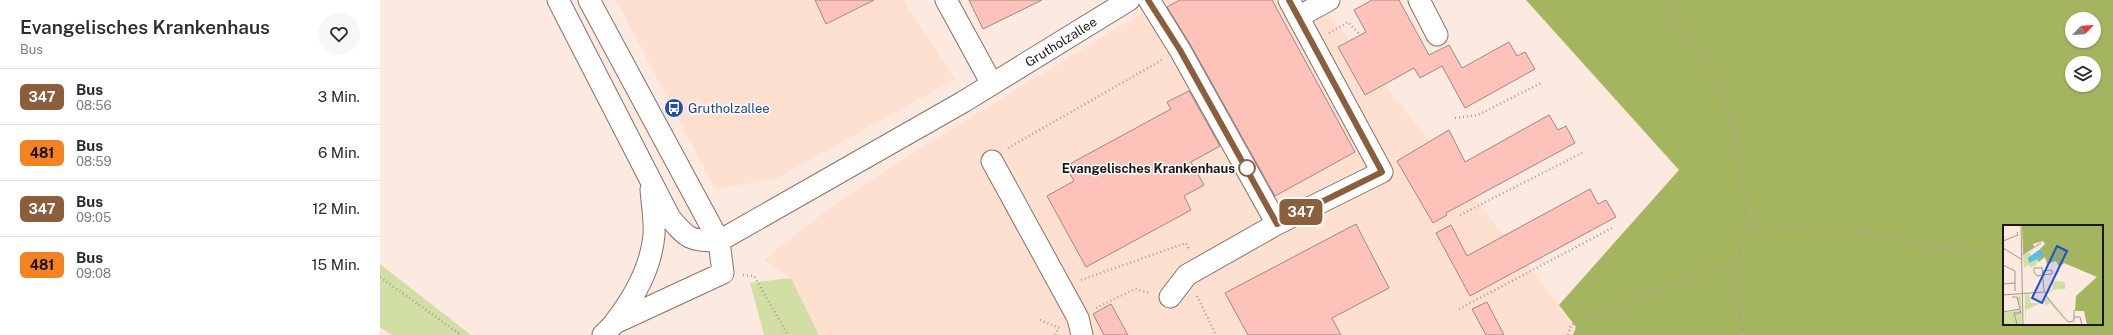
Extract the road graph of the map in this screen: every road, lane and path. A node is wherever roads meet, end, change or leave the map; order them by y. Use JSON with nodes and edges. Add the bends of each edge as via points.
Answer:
{"nodes":[{"id":1,"x":558,"y":0,"type":"edge"},
{"id":2,"x":589,"y":0,"type":"edge"},
{"id":3,"x":946,"y":0,"type":"edge"},
{"id":4,"x":1129,"y":0,"type":"edge"},
{"id":5,"x":1148,"y":0,"type":"edge"},
{"id":6,"x":1329,"y":0,"type":"edge"},
{"id":7,"x":1418,"y":0,"type":"edge"},
{"id":8,"x":1662,"y":0,"type":"edge"},
{"id":9,"x":1293,"y":9,"type":"edge"},
{"id":10,"x":1360,"y":35,"type":"dead end"},
{"id":11,"x":1437,"y":35,"type":"dead end"},
{"id":12,"x":1311,"y":42,"type":"junction"},
{"id":13,"x":1180,"y":50,"type":"junction"},
{"id":14,"x":1543,"y":82,"type":"dead end"},
{"id":15,"x":992,"y":84,"type":"junction"},
{"id":16,"x":1455,"y":118,"type":"dead end"},
{"id":17,"x":1582,"y":153,"type":"dead end"},
{"id":18,"x":1000,"y":155,"type":"joint"},
{"id":19,"x":650,"y":180,"type":"junction"},
{"id":20,"x":1460,"y":215,"type":"dead end"},
{"id":21,"x":1277,"y":224,"type":"junction"},
{"id":22,"x":1614,"y":227,"type":"dead end"},
{"id":23,"x":1744,"y":229,"type":"junction"},
{"id":24,"x":719,"y":241,"type":"junction"},
{"id":25,"x":2003,"y":258,"type":"edge"},
{"id":26,"x":1733,"y":268,"type":"junction"},
{"id":27,"x":1193,"y":271,"type":"junction"},
{"id":28,"x":723,"y":273,"type":"junction"},
{"id":29,"x":380,"y":277,"type":"edge"},
{"id":30,"x":1074,"y":282,"type":"dead end"},
{"id":31,"x":1170,"y":297,"type":"dead end"},
{"id":32,"x":1459,"y":309,"type":"dead end"},
{"id":33,"x":609,"y":329,"type":"edge"},
{"id":34,"x":1058,"y":329,"type":"dead end"},
{"id":35,"x":461,"y":335,"type":"edge"},
{"id":36,"x":788,"y":335,"type":"edge"},
{"id":37,"x":1055,"y":335,"type":"edge"},
{"id":38,"x":1082,"y":335,"type":"edge"},
{"id":39,"x":1216,"y":335,"type":"edge"},
{"id":40,"x":1568,"y":335,"type":"edge"},
{"id":41,"x":1744,"y":335,"type":"edge"}],
"edges":[{"from":1,"to":19,"type":"street"},
{"from":2,"to":24,"type":"street"},
{"from":3,"to":15,"type":"street"},
{"from":4,"to":15,"type":"street","name":"Grutholzallee"},
{"from":5,"to":13,"type":"street"},
{"from":6,"to":9,"type":"street"},
{"from":7,"to":11,"type":"street"},
{"from":8,"to":23,"type":"path","via":[[1701,51],[1727,103],[1736,137],[1746,207]]},
{"from":9,"to":12,"type":"street"},
{"from":10,"to":12,"type":"path","via":[[1348,22]]},
{"from":12,"to":21,"type":"street","via":[[1382,172]]},
{"from":13,"to":18,"type":"path"},
{"from":13,"to":21,"type":"street"},
{"from":14,"to":16,"type":"path","via":[[1478,115]]},
{"from":15,"to":24,"type":"street","name":"Grutholzallee"},
{"from":17,"to":20,"type":"path"},
{"from":18,"to":38,"type":"street","via":[[1078,318]]},
{"from":19,"to":24,"type":"street","via":[[670,218],[683,233],[694,240]]},
{"from":19,"to":33,"type":"street","via":[[654,235],[647,271],[630,302]]},
{"from":21,"to":27,"type":"street"},
{"from":22,"to":32,"type":"path"},
{"from":23,"to":25,"type":"path","via":[[1799,226],[1853,231]]},
{"from":23,"to":26,"type":"path","via":[[1742,248]]},
{"from":24,"to":28,"type":"street"},
{"from":26,"to":40,"type":"path","via":[[1709,270],[1571,325]]},
{"from":26,"to":41,"type":"path"},
{"from":27,"to":30,"type":"path","via":[[1186,242]]},
{"from":27,"to":31,"type":"street"},
{"from":27,"to":39,"type":"path"},
{"from":28,"to":33,"type":"street"},
{"from":28,"to":36,"type":"path","via":[[754,276]]},
{"from":29,"to":35,"type":"path"},
{"from":34,"to":37,"type":"path"}]}
